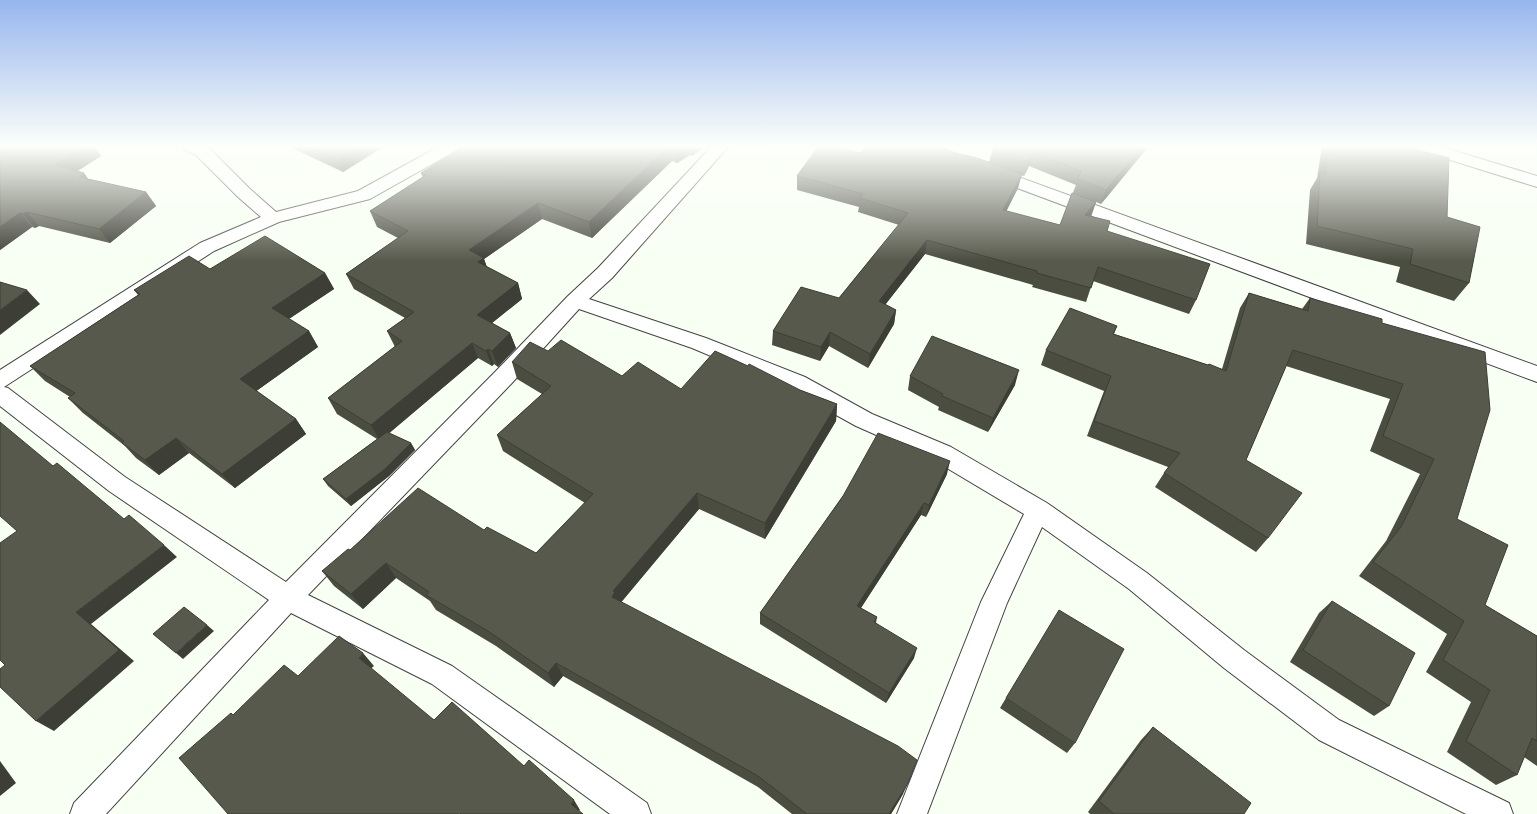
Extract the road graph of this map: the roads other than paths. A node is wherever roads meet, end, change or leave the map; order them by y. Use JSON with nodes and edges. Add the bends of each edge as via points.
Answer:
{"nodes":[{"id":1,"x":236,"y":185,"type":"edge"},
{"id":2,"x":382,"y":185,"type":"edge"},
{"id":3,"x":685,"y":185,"type":"edge"},
{"id":4,"x":1027,"y":185,"type":"edge"},
{"id":5,"x":273,"y":218,"type":"junction"},
{"id":6,"x":575,"y":301,"type":"junction"},
{"id":7,"x":1537,"y":374,"type":"edge"},
{"id":8,"x":0,"y":380,"type":"edge"},
{"id":9,"x":0,"y":394,"type":"edge"},
{"id":10,"x":1038,"y":510,"type":"junction"},
{"id":11,"x":288,"y":598,"type":"junction"},
{"id":12,"x":85,"y":814,"type":"edge"},
{"id":13,"x":636,"y":814,"type":"edge"},
{"id":14,"x":912,"y":814,"type":"edge"},
{"id":15,"x":1498,"y":814,"type":"edge"}],
"edges":[{"from":1,"to":5,"type":"street"},
{"from":2,"to":5,"type":"street","via":[[364,195]]},
{"from":3,"to":6,"type":"street","via":[[605,273]]},
{"from":4,"to":7,"type":"street"},
{"from":5,"to":8,"type":"street","via":[[207,247]]},
{"from":6,"to":10,"type":"street","via":[[699,343],[796,383],[864,420],[943,454]]},
{"from":6,"to":11,"type":"street","via":[[498,384]]},
{"from":9,"to":11,"type":"street","via":[[117,484]]},
{"from":10,"to":14,"type":"street","via":[[994,602]]},
{"from":10,"to":15,"type":"street","via":[[1138,581],[1234,659],[1329,730]]},
{"from":11,"to":12,"type":"street"},
{"from":11,"to":13,"type":"street","via":[[442,675]]}]}
